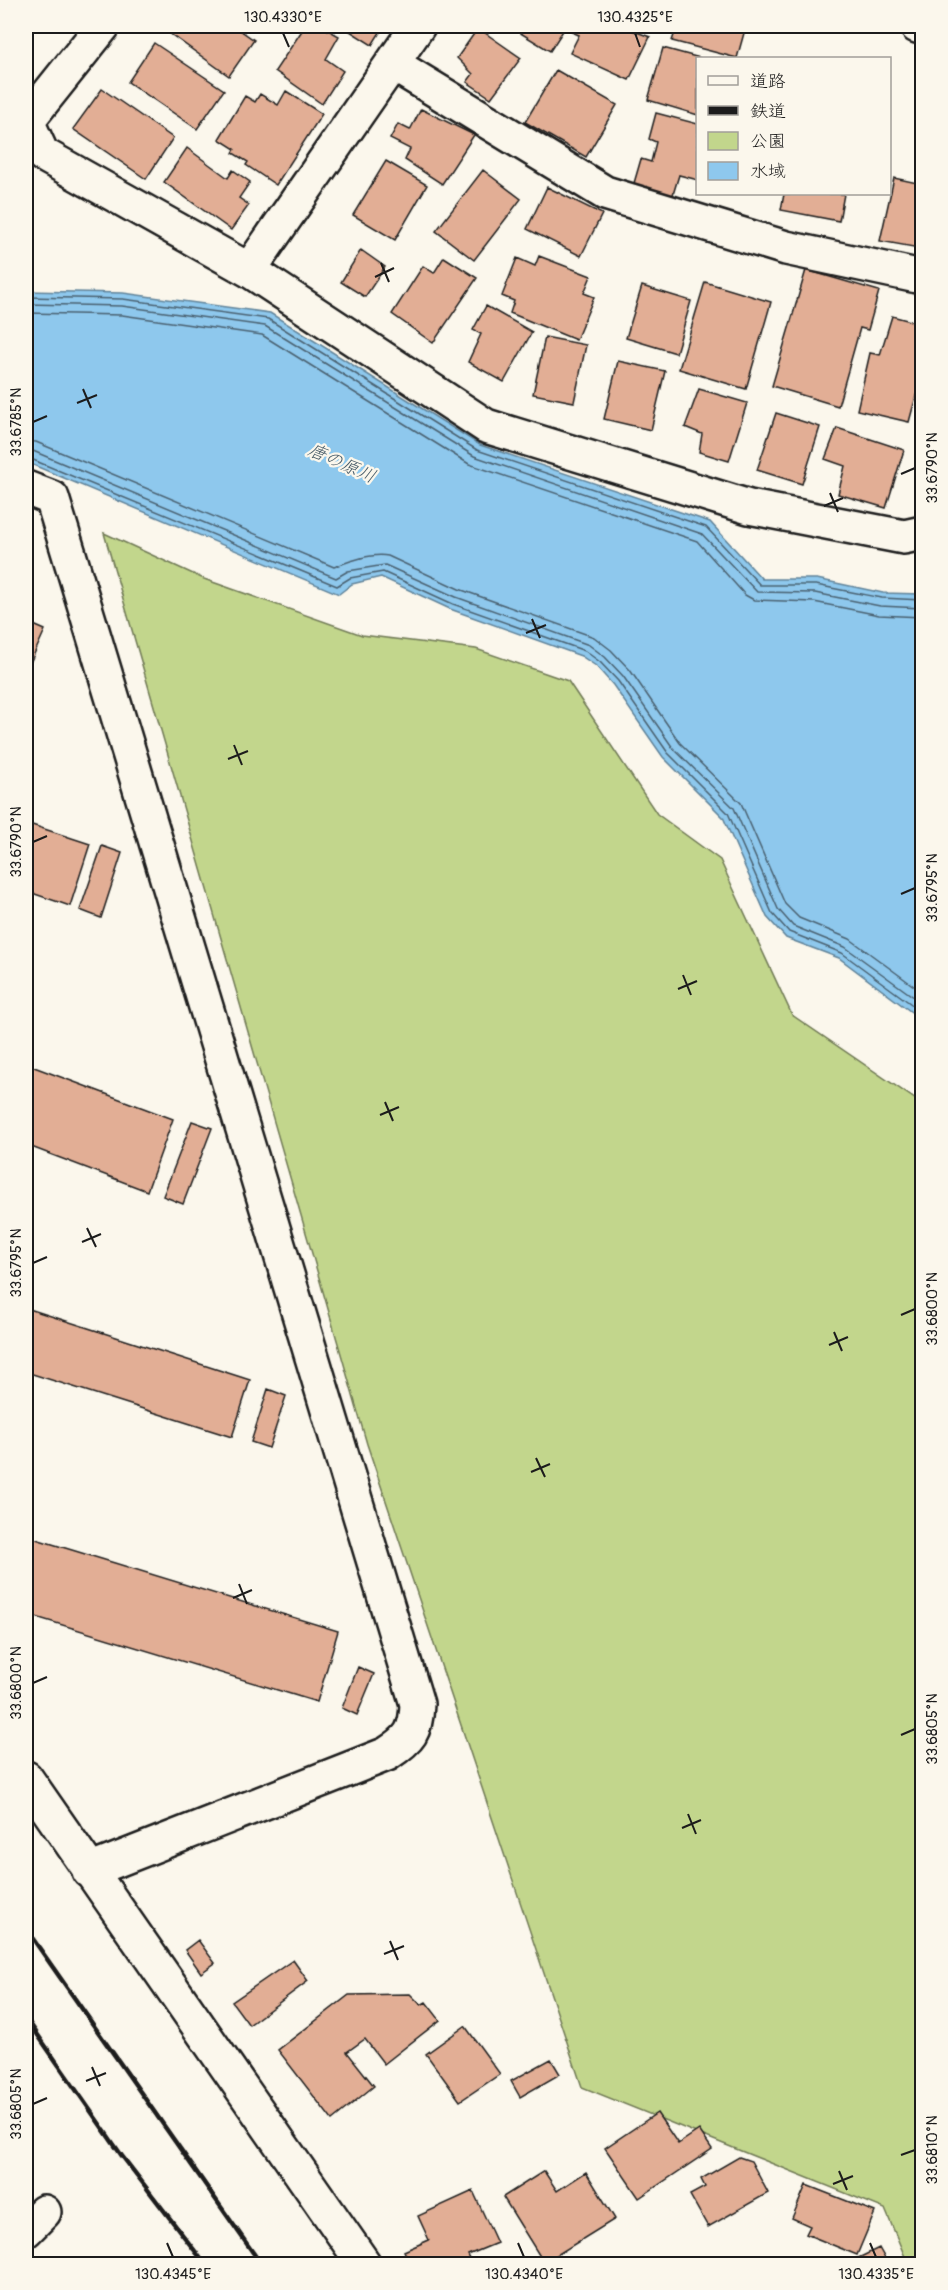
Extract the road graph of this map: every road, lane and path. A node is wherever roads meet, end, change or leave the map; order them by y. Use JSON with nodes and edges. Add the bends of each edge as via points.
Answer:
{"nodes":[{"id":1,"x":103,"y":26,"type":"edge"},
{"id":2,"x":418,"y":26,"type":"edge"},
{"id":3,"x":917,"y":26,"type":"edge"},
{"id":4,"x":922,"y":27,"type":"edge"},
{"id":5,"x":393,"y":64,"type":"junction"},
{"id":6,"x":249,"y":270,"type":"junction"},
{"id":7,"x":922,"y":277,"type":"edge"},
{"id":8,"x":26,"y":488,"type":"edge"},
{"id":9,"x":922,"y":533,"type":"edge"},
{"id":10,"x":26,"y":1778,"type":"edge"},
{"id":11,"x":89,"y":1871,"type":"junction"},
{"id":12,"x":364,"y":2265,"type":"edge"}],
"edges":[{"from":1,"to":6,"type":"street","via":[[27,121],[42,154]]},
{"from":2,"to":5,"type":"street"},
{"from":3,"to":4,"type":"street"},
{"from":5,"to":6,"type":"street"},
{"from":5,"to":7,"type":"street","via":[[606,193],[786,248]]},
{"from":6,"to":9,"type":"street","via":[[486,426],[749,507],[904,537]]},
{"from":8,"to":11,"type":"street","via":[[52,498],[417,1704],[417,1724],[404,1743],[387,1754]]},
{"from":10,"to":11,"type":"street"},
{"from":11,"to":12,"type":"street"}]}
